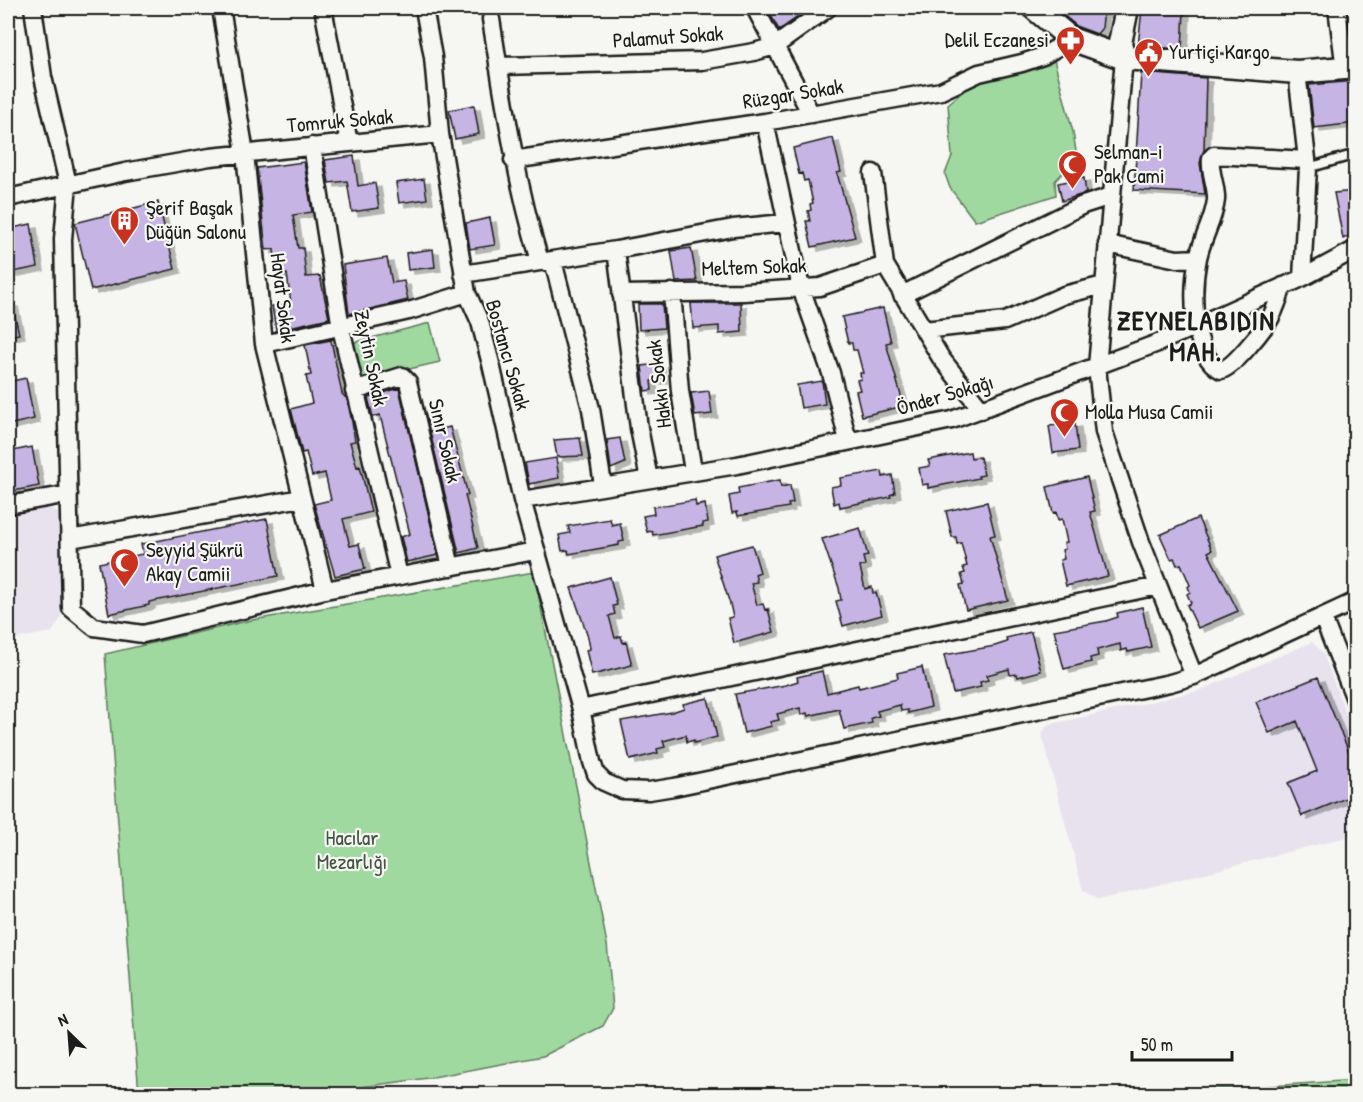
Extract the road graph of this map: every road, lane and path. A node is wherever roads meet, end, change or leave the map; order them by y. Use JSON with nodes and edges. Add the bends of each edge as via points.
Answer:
{"nodes":[{"id":1,"x":33,"y":8,"type":"edge"},
{"id":2,"x":221,"y":8,"type":"edge"},
{"id":3,"x":323,"y":8,"type":"edge"},
{"id":4,"x":424,"y":8,"type":"edge"},
{"id":5,"x":755,"y":8,"type":"edge"},
{"id":6,"x":828,"y":8,"type":"edge"},
{"id":7,"x":1034,"y":8,"type":"edge"},
{"id":8,"x":1127,"y":8,"type":"edge"},
{"id":9,"x":1337,"y":8,"type":"edge"},
{"id":10,"x":491,"y":19,"type":"dead end"},
{"id":11,"x":1071,"y":39,"type":"junction"},
{"id":12,"x":775,"y":46,"type":"junction"},
{"id":13,"x":1124,"y":58,"type":"junction"},
{"id":14,"x":498,"y":66,"type":"junction"},
{"id":15,"x":1350,"y":68,"type":"edge"},
{"id":16,"x":1297,"y":72,"type":"junction"},
{"id":17,"x":811,"y":114,"type":"junction"},
{"id":18,"x":765,"y":122,"type":"junction"},
{"id":19,"x":440,"y":134,"type":"junction"},
{"id":20,"x":349,"y":142,"type":"junction"},
{"id":21,"x":312,"y":146,"type":"junction"},
{"id":22,"x":244,"y":153,"type":"junction"},
{"id":23,"x":1356,"y":154,"type":"edge"},
{"id":24,"x":513,"y":160,"type":"junction"},
{"id":25,"x":1307,"y":164,"type":"junction"},
{"id":26,"x":873,"y":173,"type":"dead end"},
{"id":27,"x":68,"y":184,"type":"junction"},
{"id":28,"x":1111,"y":196,"type":"junction"},
{"id":29,"x":8,"y":198,"type":"edge"},
{"id":30,"x":785,"y":224,"type":"junction"},
{"id":31,"x":1107,"y":244,"type":"junction"},
{"id":32,"x":1356,"y":249,"type":"edge"},
{"id":33,"x":616,"y":250,"type":"junction"},
{"id":34,"x":1198,"y":258,"type":"junction"},
{"id":35,"x":546,"y":261,"type":"junction"},
{"id":36,"x":885,"y":265,"type":"junction"},
{"id":37,"x":463,"y":274,"type":"junction"},
{"id":38,"x":1302,"y":278,"type":"junction"},
{"id":39,"x":1104,"y":285,"type":"junction"},
{"id":40,"x":1283,"y":286,"type":"junction"},
{"id":41,"x":801,"y":288,"type":"junction"},
{"id":42,"x":672,"y":292,"type":"junction"},
{"id":43,"x":467,"y":293,"type":"junction"},
{"id":44,"x":621,"y":294,"type":"junction"},
{"id":45,"x":902,"y":295,"type":"junction"},
{"id":46,"x":1195,"y":326,"type":"junction"},
{"id":47,"x":341,"y":328,"type":"junction"},
{"id":48,"x":924,"y":330,"type":"junction"},
{"id":49,"x":264,"y":344,"type":"junction"},
{"id":50,"x":1097,"y":367,"type":"junction"},
{"id":51,"x":354,"y":390,"type":"junction"},
{"id":52,"x":982,"y":410,"type":"junction"},
{"id":53,"x":849,"y":441,"type":"junction"},
{"id":54,"x":693,"y":471,"type":"junction"},
{"id":55,"x":650,"y":479,"type":"junction"},
{"id":56,"x":603,"y":485,"type":"junction"},
{"id":57,"x":69,"y":495,"type":"junction"},
{"id":58,"x":302,"y":498,"type":"junction"},
{"id":59,"x":522,"y":500,"type":"junction"},
{"id":60,"x":8,"y":505,"type":"edge"},
{"id":61,"x":70,"y":539,"type":"junction"},
{"id":62,"x":535,"y":551,"type":"junction"},
{"id":63,"x":451,"y":567,"type":"junction"},
{"id":64,"x":399,"y":576,"type":"junction"},
{"id":65,"x":1158,"y":586,"type":"junction"},
{"id":66,"x":325,"y":590,"type":"junction"},
{"id":67,"x":1356,"y":601,"type":"edge"},
{"id":68,"x":1323,"y":618,"type":"junction"},
{"id":69,"x":1194,"y":676,"type":"junction"},
{"id":70,"x":1356,"y":702,"type":"edge"},
{"id":71,"x":581,"y":709,"type":"junction"}],
"edges":[{"from":1,"to":27,"type":"street","via":[[43,77]]},
{"from":2,"to":22,"type":"street","name":"Hayat Sokak"},
{"from":3,"to":20,"type":"street"},
{"from":4,"to":19,"type":"street","name":"Bostancı Sokak","via":[[434,57]]},
{"from":5,"to":12,"type":"street"},
{"from":6,"to":12,"type":"street","name":"Palamut Sokak"},
{"from":7,"to":11,"type":"main road"},
{"from":8,"to":13,"type":"main road","via":[[1120,43]]},
{"from":9,"to":15,"type":"street"},
{"from":10,"to":14,"type":"street"},
{"from":11,"to":13,"type":"main road"},
{"from":11,"to":17,"type":"street","name":"Rüzgar Sokak","via":[[1043,56],[980,73],[941,91]]},
{"from":12,"to":14,"type":"street","name":"Palamut Sokak","via":[[702,61]]},
{"from":12,"to":17,"type":"street"},
{"from":13,"to":16,"type":"main road"},
{"from":13,"to":28,"type":"street"},
{"from":14,"to":24,"type":"street"},
{"from":15,"to":16,"type":"main road"},
{"from":16,"to":25,"type":"street"},
{"from":17,"to":18,"type":"street","name":"Rüzgar Sokak"},
{"from":18,"to":24,"type":"street","name":"Rüzgar Sokak"},
{"from":18,"to":30,"type":"street"},
{"from":19,"to":20,"type":"street","name":"Tomruk Sokak"},
{"from":19,"to":37,"type":"street","name":"Bostancı Sokak"},
{"from":20,"to":21,"type":"street","name":"Tomruk Sokak"},
{"from":21,"to":22,"type":"street","name":"Tomruk Sokak"},
{"from":21,"to":47,"type":"street","name":"Zeytin Sokak"},
{"from":22,"to":27,"type":"street","name":"Tomruk Sokak"},
{"from":22,"to":49,"type":"street","name":"Hayat Sokak"},
{"from":23,"to":25,"type":"lane"},
{"from":24,"to":35,"type":"street","via":[[523,204]]},
{"from":25,"to":34,"type":"street","via":[[1214,155],[1210,168],[1216,198]]},
{"from":25,"to":38,"type":"street"},
{"from":26,"to":36,"type":"street"},
{"from":27,"to":29,"type":"street","name":"Tomruk Sokak"},
{"from":27,"to":57,"type":"street","via":[[63,239]]},
{"from":28,"to":31,"type":"street"},
{"from":28,"to":45,"type":"street","via":[[1083,205]]},
{"from":30,"to":33,"type":"street","via":[[733,228]]},
{"from":30,"to":41,"type":"street"},
{"from":31,"to":34,"type":"street","via":[[1177,259]]},
{"from":31,"to":39,"type":"street"},
{"from":32,"to":38,"type":"street","name":"Önder Sokağı"},
{"from":33,"to":35,"type":"street"},
{"from":33,"to":44,"type":"street"},
{"from":34,"to":46,"type":"street"},
{"from":35,"to":37,"type":"street"},
{"from":35,"to":56,"type":"street","via":[[591,409]]},
{"from":36,"to":41,"type":"street","name":"Meltem Sokak","via":[[820,287]]},
{"from":36,"to":45,"type":"street"},
{"from":37,"to":43,"type":"street","name":"Bostancı Sokak"},
{"from":38,"to":40,"type":"street","name":"Önder Sokağı"},
{"from":39,"to":48,"type":"street","via":[[1064,294],[1005,321]]},
{"from":39,"to":50,"type":"street"},
{"from":40,"to":46,"type":"street","name":"Önder Sokağı"},
{"from":40,"to":46,"type":"street","via":[[1269,321],[1227,369],[1213,366]]},
{"from":41,"to":42,"type":"street","name":"Meltem Sokak"},
{"from":41,"to":53,"type":"street","via":[[831,373]]},
{"from":42,"to":44,"type":"street","name":"Meltem Sokak"},
{"from":42,"to":54,"type":"street","name":"Hakkı Sokak","via":[[680,391]]},
{"from":43,"to":47,"type":"street"},
{"from":43,"to":59,"type":"street","name":"Bostancı Sokak","via":[[480,322]]},
{"from":44,"to":55,"type":"street"},
{"from":45,"to":48,"type":"street"},
{"from":46,"to":50,"type":"street","name":"Önder Sokağı"},
{"from":47,"to":49,"type":"street"},
{"from":47,"to":51,"type":"street","name":"Zeytin Sokak"},
{"from":48,"to":52,"type":"street"},
{"from":49,"to":58,"type":"street","name":"Hayat Sokak"},
{"from":50,"to":52,"type":"street","name":"Önder Sokağı"},
{"from":50,"to":65,"type":"street","via":[[1104,432]]},
{"from":51,"to":63,"type":"street","name":"Sınır Sokak","via":[[402,376],[408,382]]},
{"from":51,"to":64,"type":"street","name":"Zeytin Sokak"},
{"from":52,"to":53,"type":"street","name":"Önder Sokağı"},
{"from":53,"to":54,"type":"street","name":"Önder Sokağı"},
{"from":54,"to":55,"type":"street","name":"Önder Sokağı"},
{"from":55,"to":56,"type":"street","name":"Önder Sokağı"},
{"from":56,"to":59,"type":"street","name":"Önder Sokağı"},
{"from":57,"to":60,"type":"street"},
{"from":57,"to":61,"type":"street"},
{"from":58,"to":61,"type":"street"},
{"from":58,"to":66,"type":"street","name":"Hayat Sokak"},
{"from":59,"to":62,"type":"street","name":"Bostancı Sokak"},
{"from":61,"to":66,"type":"street","via":[[71,608],[94,627],[143,634]]},
{"from":62,"to":63,"type":"street"},
{"from":62,"to":71,"type":"street","name":"Bostancı Sokak"},
{"from":63,"to":64,"type":"street"},
{"from":64,"to":66,"type":"street"},
{"from":65,"to":69,"type":"street"},
{"from":65,"to":71,"type":"street"},
{"from":67,"to":68,"type":"street","name":"Bostancı Sokak"},
{"from":68,"to":69,"type":"street","name":"Bostancı Sokak"},
{"from":68,"to":70,"type":"street"},
{"from":69,"to":71,"type":"street","name":"Bostancı Sokak","via":[[649,791],[622,790],[596,774]]}]}
